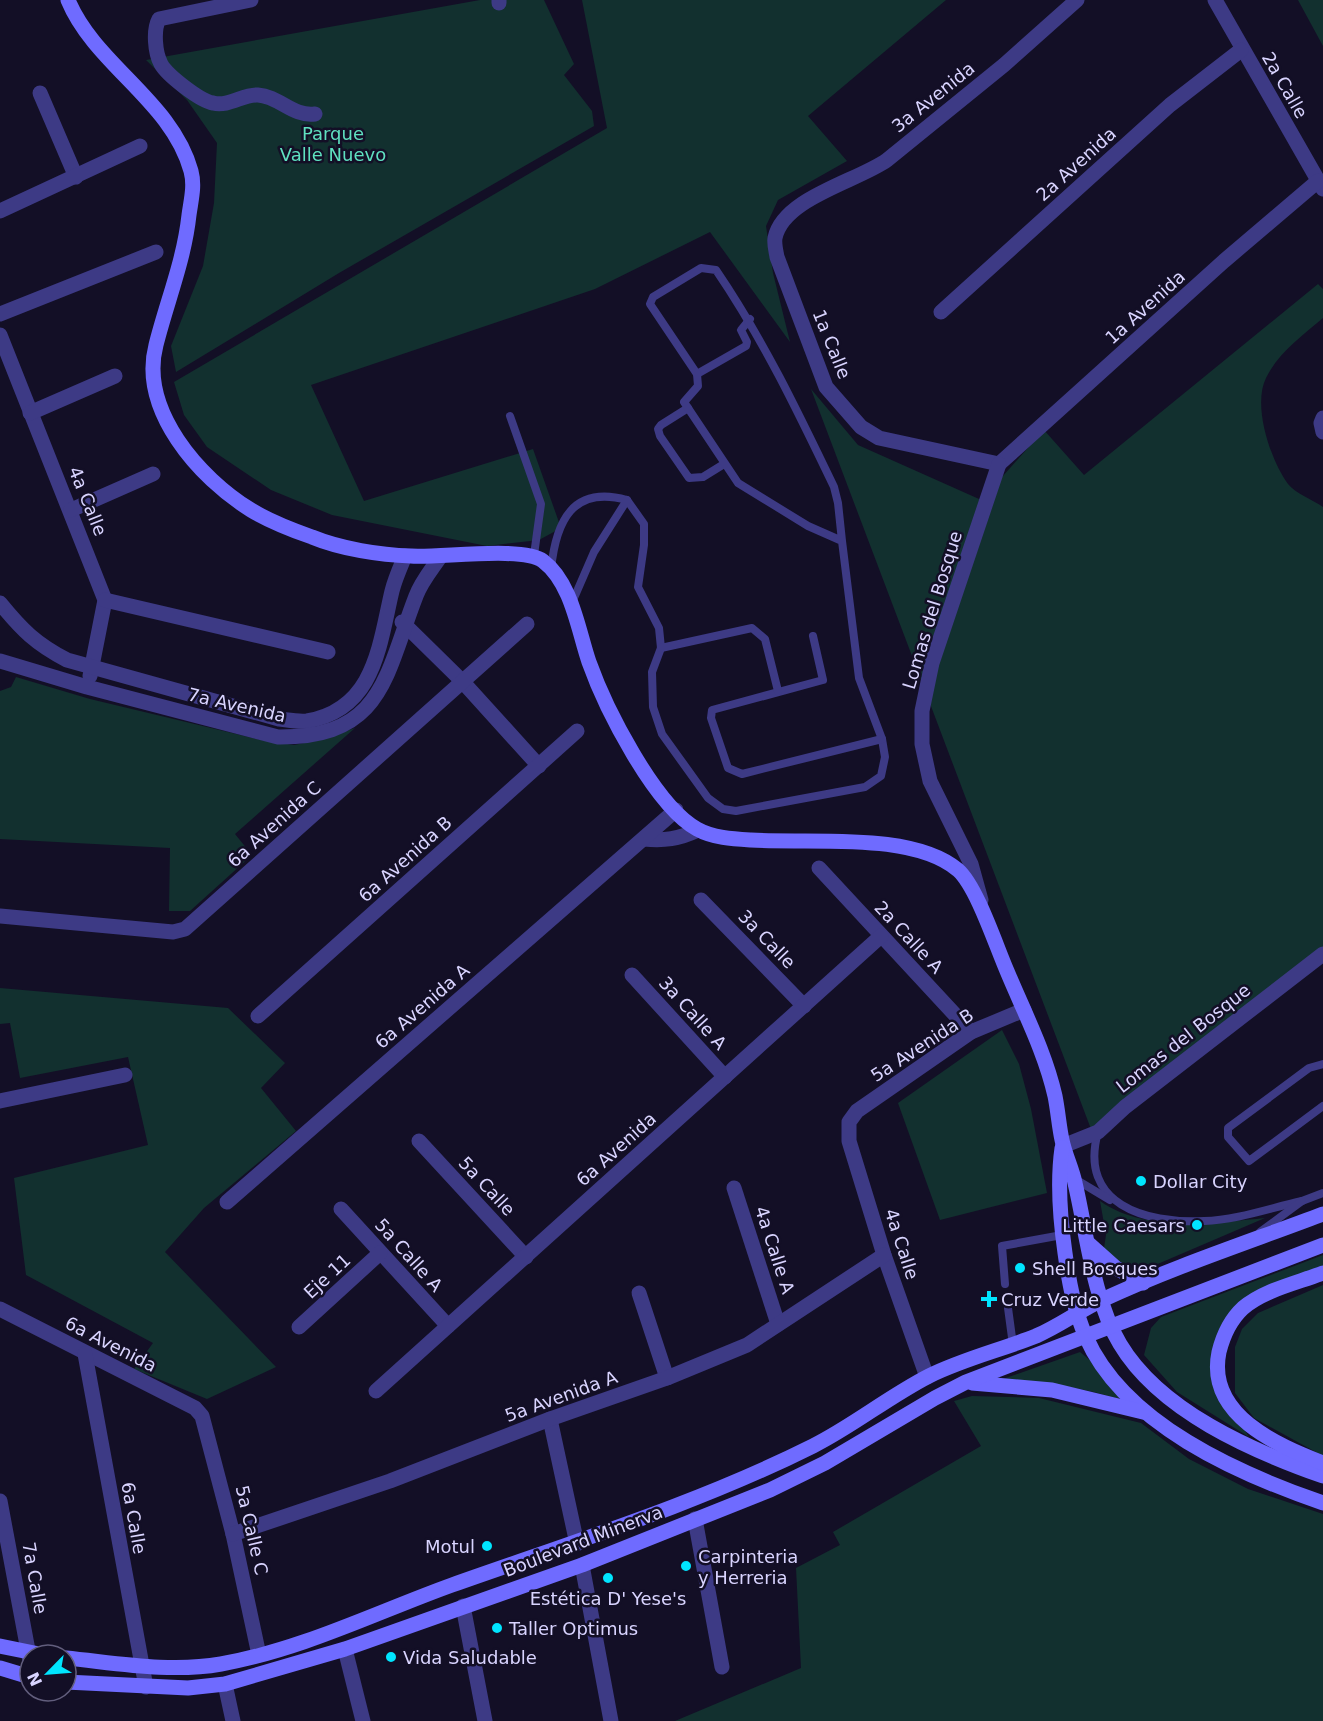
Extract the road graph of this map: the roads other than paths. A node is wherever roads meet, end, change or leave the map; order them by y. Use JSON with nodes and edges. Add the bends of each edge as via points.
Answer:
{"nodes":[{"id":1,"x":69,"y":0,"type":"edge"},
{"id":2,"x":251,"y":0,"type":"edge"},
{"id":3,"x":1077,"y":0,"type":"edge"},
{"id":4,"x":1215,"y":0,"type":"edge"},
{"id":5,"x":1241,"y":50,"type":"junction"},
{"id":6,"x":40,"y":93,"type":"dead end"},
{"id":7,"x":315,"y":114,"type":"dead end"},
{"id":8,"x":140,"y":146,"type":"dead end"},
{"id":9,"x":76,"y":177,"type":"junction"},
{"id":10,"x":1321,"y":185,"type":"edge"},
{"id":11,"x":800,"y":205,"type":"joint"},
{"id":12,"x":0,"y":211,"type":"edge"},
{"id":13,"x":156,"y":252,"type":"dead end"},
{"id":14,"x":941,"y":312,"type":"dead end"},
{"id":15,"x":0,"y":314,"type":"edge"},
{"id":16,"x":750,"y":319,"type":"junction"},
{"id":17,"x":0,"y":335,"type":"edge"},
{"id":18,"x":697,"y":374,"type":"junction"},
{"id":19,"x":115,"y":376,"type":"dead end"},
{"id":20,"x":688,"y":408,"type":"junction"},
{"id":21,"x":30,"y":413,"type":"junction"},
{"id":22,"x":510,"y":416,"type":"dead end"},
{"id":23,"x":1323,"y":418,"type":"edge"},
{"id":24,"x":1323,"y":432,"type":"edge"},
{"id":25,"x":724,"y":464,"type":"junction"},
{"id":26,"x":999,"y":464,"type":"junction"},
{"id":27,"x":153,"y":474,"type":"dead end"},
{"id":28,"x":627,"y":500,"type":"junction"},
{"id":29,"x":71,"y":510,"type":"junction"},
{"id":30,"x":842,"y":541,"type":"junction"},
{"id":31,"x":534,"y":555,"type":"junction"},
{"id":32,"x":405,"y":556,"type":"junction"},
{"id":33,"x":440,"y":557,"type":"junction"},
{"id":34,"x":551,"y":569,"type":"junction"},
{"id":35,"x":105,"y":600,"type":"junction"},
{"id":36,"x":0,"y":603,"type":"edge"},
{"id":37,"x":571,"y":606,"type":"junction"},
{"id":38,"x":388,"y":615,"type":"junction"},
{"id":39,"x":408,"y":624,"type":"junction"},
{"id":40,"x":527,"y":624,"type":"dead end"},
{"id":41,"x":813,"y":636,"type":"dead end"},
{"id":42,"x":661,"y":648,"type":"junction"},
{"id":43,"x":328,"y":652,"type":"dead end"},
{"id":44,"x":0,"y":661,"type":"edge"},
{"id":45,"x":92,"y":667,"type":"junction"},
{"id":46,"x":462,"y":681,"type":"junction"},
{"id":47,"x":87,"y":687,"type":"junction"},
{"id":48,"x":778,"y":691,"type":"junction"},
{"id":49,"x":211,"y":701,"type":"junction"},
{"id":50,"x":207,"y":718,"type":"junction"},
{"id":51,"x":577,"y":731,"type":"dead end"},
{"id":52,"x":882,"y":739,"type":"junction"},
{"id":53,"x":539,"y":766,"type":"junction"},
{"id":54,"x":676,"y":810,"type":"junction"},
{"id":55,"x":698,"y":830,"type":"junction"},
{"id":56,"x":644,"y":839,"type":"junction"},
{"id":57,"x":819,"y":868,"type":"dead end"},
{"id":58,"x":701,"y":900,"type":"dead end"},
{"id":59,"x":0,"y":916,"type":"edge"},
{"id":60,"x":881,"y":936,"type":"junction"},
{"id":61,"x":992,"y":937,"type":"junction"},
{"id":62,"x":1323,"y":954,"type":"edge"},
{"id":63,"x":632,"y":975,"type":"dead end"},
{"id":64,"x":804,"y":1006,"type":"junction"},
{"id":65,"x":1024,"y":1010,"type":"junction"},
{"id":66,"x":258,"y":1016,"type":"dead end"},
{"id":67,"x":971,"y":1032,"type":"junction"},
{"id":68,"x":1323,"y":1064,"type":"edge"},
{"id":69,"x":125,"y":1075,"type":"dead end"},
{"id":70,"x":725,"y":1077,"type":"junction"},
{"id":71,"x":0,"y":1101,"type":"edge"},
{"id":72,"x":1323,"y":1106,"type":"edge"},
{"id":73,"x":849,"y":1122,"type":"joint"},
{"id":74,"x":1098,"y":1132,"type":"junction"},
{"id":75,"x":419,"y":1141,"type":"dead end"},
{"id":76,"x":1063,"y":1146,"type":"junction"},
{"id":77,"x":1074,"y":1177,"type":"junction"},
{"id":78,"x":734,"y":1188,"type":"dead end"},
{"id":79,"x":1323,"y":1193,"type":"edge"},
{"id":80,"x":1302,"y":1201,"type":"junction"},
{"id":81,"x":227,"y":1202,"type":"dead end"},
{"id":82,"x":1113,"y":1202,"type":"junction"},
{"id":83,"x":341,"y":1209,"type":"dead end"},
{"id":84,"x":1323,"y":1214,"type":"edge"},
{"id":85,"x":1062,"y":1235,"type":"junction"},
{"id":86,"x":1086,"y":1240,"type":"junction"},
{"id":87,"x":1245,"y":1244,"type":"junction"},
{"id":88,"x":1323,"y":1245,"type":"edge"},
{"id":89,"x":380,"y":1253,"type":"junction"},
{"id":90,"x":884,"y":1256,"type":"junction"},
{"id":91,"x":526,"y":1257,"type":"junction"},
{"id":92,"x":1323,"y":1273,"type":"edge"},
{"id":93,"x":1143,"y":1283,"type":"junction"},
{"id":94,"x":1005,"y":1284,"type":"dead end"},
{"id":95,"x":639,"y":1293,"type":"dead end"},
{"id":96,"x":1102,"y":1300,"type":"junction"},
{"id":97,"x":1008,"y":1308,"type":"dead end"},
{"id":98,"x":0,"y":1310,"type":"edge"},
{"id":99,"x":1077,"y":1313,"type":"junction"},
{"id":100,"x":778,"y":1324,"type":"junction"},
{"id":101,"x":448,"y":1326,"type":"junction"},
{"id":102,"x":299,"y":1328,"type":"dead end"},
{"id":103,"x":1112,"y":1328,"type":"junction"},
{"id":104,"x":1086,"y":1338,"type":"junction"},
{"id":105,"x":1013,"y":1345,"type":"junction"},
{"id":106,"x":85,"y":1354,"type":"junction"},
{"id":107,"x":927,"y":1377,"type":"junction"},
{"id":108,"x":667,"y":1378,"type":"junction"},
{"id":109,"x":966,"y":1382,"type":"junction"},
{"id":110,"x":376,"y":1391,"type":"dead end"},
{"id":111,"x":1151,"y":1414,"type":"junction"},
{"id":112,"x":202,"y":1416,"type":"joint"},
{"id":113,"x":550,"y":1419,"type":"junction"},
{"id":114,"x":1323,"y":1463,"type":"edge"},
{"id":115,"x":1323,"y":1476,"type":"edge"},
{"id":116,"x":0,"y":1501,"type":"edge"},
{"id":117,"x":1323,"y":1503,"type":"edge"},
{"id":118,"x":695,"y":1519,"type":"junction"},
{"id":119,"x":233,"y":1534,"type":"junction"},
{"id":120,"x":577,"y":1544,"type":"junction"},
{"id":121,"x":582,"y":1565,"type":"junction"},
{"id":122,"x":463,"y":1606,"type":"junction"},
{"id":123,"x":31,"y":1643,"type":"edge"},
{"id":124,"x":0,"y":1646,"type":"edge"},
{"id":125,"x":345,"y":1649,"type":"junction"},
{"id":126,"x":18,"y":1651,"type":"edge"},
{"id":127,"x":259,"y":1655,"type":"junction"},
{"id":128,"x":78,"y":1659,"type":"edge"},
{"id":129,"x":141,"y":1666,"type":"junction"},
{"id":130,"x":722,"y":1666,"type":"dead end"},
{"id":131,"x":0,"y":1668,"type":"edge"},
{"id":132,"x":18,"y":1673,"type":"edge"},
{"id":133,"x":78,"y":1683,"type":"edge"},
{"id":134,"x":225,"y":1684,"type":"junction"},
{"id":135,"x":146,"y":1687,"type":"junction"},
{"id":136,"x":233,"y":1721,"type":"edge"},
{"id":137,"x":363,"y":1721,"type":"edge"},
{"id":138,"x":485,"y":1721,"type":"edge"},
{"id":139,"x":611,"y":1721,"type":"edge"}],
"edges":[{"from":1,"to":32,"type":"street","via":[[83,30],[156,110],[181,146],[194,183],[185,249],[154,350],[157,392],[168,423],[186,452],[215,482],[252,511],[318,540]]},
{"from":2,"to":7,"type":"street","via":[[159,19],[155,28],[160,62],[165,70],[210,103],[224,104],[258,95],[305,115]]},
{"from":3,"to":11,"type":"street","name":"3a Avenida","via":[[1004,65],[871,172]]},
{"from":4,"to":5,"type":"street","name":"2a Calle"},
{"from":5,"to":10,"type":"street","name":"2a Calle"},
{"from":5,"to":14,"type":"street","name":"2a Avenida","via":[[1170,105]]},
{"from":6,"to":9,"type":"street"},
{"from":8,"to":9,"type":"street"},
{"from":9,"to":12,"type":"street"},
{"from":10,"to":26,"type":"street","name":"1a Avenida","via":[[1224,261]]},
{"from":11,"to":26,"type":"street","name":"1a Calle","via":[[781,225],[775,239],[777,257],[826,387],[861,428],[879,438]]},
{"from":13,"to":15,"type":"street"},
{"from":16,"to":18,"type":"lane","via":[[741,330],[746,346]]},
{"from":16,"to":18,"type":"lane","via":[[711,268],[701,267],[654,297],[650,304],[655,314]]},
{"from":16,"to":30,"type":"lane","via":[[834,487]]},
{"from":17,"to":21,"type":"street","name":"4a Calle"},
{"from":18,"to":20,"type":"lane","via":[[698,386],[684,402]]},
{"from":19,"to":21,"type":"street"},
{"from":20,"to":25,"type":"lane"},
{"from":20,"to":25,"type":"lane","via":[[661,425],[660,436],[688,478],[703,477]]},
{"from":21,"to":29,"type":"street","name":"4a Calle"},
{"from":22,"to":31,"type":"lane","via":[[541,504]]},
{"from":23,"to":24,"type":"street"},
{"from":25,"to":30,"type":"lane","via":[[738,483],[808,526]]},
{"from":26,"to":61,"type":"street","name":"Lomas del Bosque","via":[[932,663],[922,711],[922,744],[930,781],[971,864]]},
{"from":27,"to":29,"type":"street"},
{"from":28,"to":34,"type":"lane","via":[[609,495],[574,506],[554,538]]},
{"from":28,"to":37,"type":"lane","via":[[594,552]]},
{"from":28,"to":42,"type":"lane","via":[[644,524],[638,587],[659,628]]},
{"from":29,"to":35,"type":"street","name":"4a Calle"},
{"from":30,"to":52,"type":"lane","via":[[859,678]]},
{"from":31,"to":33,"type":"street"},
{"from":31,"to":34,"type":"street"},
{"from":32,"to":33,"type":"street"},
{"from":32,"to":38,"type":"street","name":"7a Avenida","via":[[392,590]]},
{"from":33,"to":39,"type":"street","name":"7a Avenida","via":[[416,594]]},
{"from":34,"to":37,"type":"street"},
{"from":35,"to":43,"type":"street"},
{"from":35,"to":45,"type":"street"},
{"from":36,"to":45,"type":"street","name":"7a Avenida","via":[[26,634],[44,648]]},
{"from":37,"to":54,"type":"street","via":[[612,719],[657,789]]},
{"from":38,"to":39,"type":"street"},
{"from":38,"to":49,"type":"street","name":"7a Avenida","via":[[364,686],[333,711],[306,721],[279,719]]},
{"from":39,"to":46,"type":"street"},
{"from":39,"to":50,"type":"street","name":"7a Avenida","via":[[378,696],[338,728],[306,737],[278,737]]},
{"from":40,"to":46,"type":"street","name":"6a Avenida C"},
{"from":41,"to":48,"type":"lane","via":[[823,680]]},
{"from":42,"to":48,"type":"lane","via":[[752,628],[765,639]]},
{"from":42,"to":52,"type":"lane","via":[[652,672],[653,707],[662,734],[708,798],[723,809],[736,811],[865,788],[881,776],[885,758]]},
{"from":44,"to":47,"type":"street","name":"7a Avenida"},
{"from":45,"to":47,"type":"street"},
{"from":45,"to":49,"type":"street","name":"7a Avenida"},
{"from":46,"to":53,"type":"street"},
{"from":46,"to":59,"type":"street","name":"6a Avenida C","via":[[185,929],[173,932]]},
{"from":47,"to":50,"type":"street","name":"7a Avenida"},
{"from":48,"to":52,"type":"lane","via":[[712,710],[711,718],[728,768],[742,774]]},
{"from":49,"to":50,"type":"street"},
{"from":51,"to":53,"type":"street","name":"6a Avenida B"},
{"from":53,"to":66,"type":"street","name":"6a Avenida B"},
{"from":54,"to":55,"type":"street"},
{"from":54,"to":56,"type":"street","name":"6a Avenida A"},
{"from":55,"to":56,"type":"street","via":[[680,838]]},
{"from":55,"to":61,"type":"street","via":[[725,838],[891,844],[915,849],[958,870]]},
{"from":56,"to":81,"type":"street","name":"6a Avenida A"},
{"from":57,"to":60,"type":"street","name":"2a Calle A"},
{"from":58,"to":64,"type":"street","name":"3a Calle"},
{"from":60,"to":64,"type":"street","name":"6a Avenida"},
{"from":60,"to":67,"type":"street","name":"2a Calle A"},
{"from":61,"to":65,"type":"street"},
{"from":62,"to":74,"type":"street","name":"Lomas del Bosque"},
{"from":63,"to":70,"type":"street","name":"3a Calle A"},
{"from":64,"to":70,"type":"street","name":"6a Avenida"},
{"from":65,"to":67,"type":"street","name":"5a Avenida B"},
{"from":65,"to":76,"type":"street","via":[[1048,1071]]},
{"from":67,"to":73,"type":"street","name":"5a Avenida B","via":[[857,1111]]},
{"from":68,"to":72,"type":"lane","via":[[1309,1068],[1228,1128],[1228,1137],[1249,1161]]},
{"from":69,"to":71,"type":"street"},
{"from":70,"to":91,"type":"street","name":"6a Avenida"},
{"from":73,"to":90,"type":"street","name":"4a Calle","via":[[849,1141]]},
{"from":74,"to":76,"type":"street","name":"Lomas del Bosque"},
{"from":74,"to":82,"type":"lane","via":[[1092,1151],[1093,1166]]},
{"from":75,"to":91,"type":"street","name":"5a Calle"},
{"from":76,"to":77,"type":"street"},
{"from":76,"to":85,"type":"street","via":[[1059,1177]]},
{"from":77,"to":82,"type":"lane"},
{"from":77,"to":86,"type":"street"},
{"from":78,"to":100,"type":"street","name":"4a Calle A"},
{"from":79,"to":80,"type":"lane"},
{"from":80,"to":82,"type":"lane","via":[[1204,1221],[1163,1219]]},
{"from":80,"to":87,"type":"lane"},
{"from":83,"to":89,"type":"street","name":"5a Calle A"},
{"from":84,"to":87,"type":"street","name":"Boulevard Minerva"},
{"from":85,"to":94,"type":"lane","via":[[1002,1246]]},
{"from":85,"to":99,"type":"street"},
{"from":86,"to":93,"type":"street","via":[[1102,1257]]},
{"from":86,"to":96,"type":"street"},
{"from":87,"to":93,"type":"street","name":"Boulevard Minerva"},
{"from":88,"to":103,"type":"street","name":"Boulevard Minerva"},
{"from":89,"to":101,"type":"street","name":"5a Calle A"},
{"from":89,"to":102,"type":"street","name":"Eje 11"},
{"from":90,"to":100,"type":"street","name":"5a Avenida A"},
{"from":90,"to":107,"type":"street","name":"4a Calle"},
{"from":91,"to":101,"type":"street","name":"6a Avenida"},
{"from":92,"to":114,"type":"street","via":[[1257,1298],[1242,1309],[1222,1339],[1218,1375],[1223,1392],[1244,1422],[1288,1450]]},
{"from":93,"to":96,"type":"street","name":"Boulevard Minerva"},
{"from":95,"to":108,"type":"street"},
{"from":96,"to":99,"type":"street","name":"Boulevard Minerva"},
{"from":96,"to":103,"type":"street"},
{"from":97,"to":105,"type":"lane"},
{"from":98,"to":106,"type":"street","name":"6a Avenida"},
{"from":99,"to":104,"type":"street"},
{"from":99,"to":105,"type":"street","name":"Boulevard Minerva"},
{"from":100,"to":108,"type":"street","name":"5a Avenida A","via":[[747,1345]]},
{"from":101,"to":110,"type":"street","name":"6a Avenida"},
{"from":103,"to":104,"type":"street","name":"Boulevard Minerva"},
{"from":103,"to":115,"type":"street","via":[[1131,1360],[1172,1400],[1258,1452]]},
{"from":104,"to":109,"type":"street","name":"Boulevard Minerva"},
{"from":104,"to":111,"type":"street","via":[[1112,1378]]},
{"from":105,"to":107,"type":"street","name":"Boulevard Minerva"},
{"from":106,"to":112,"type":"street","name":"6a Avenida","via":[[195,1408]]},
{"from":106,"to":129,"type":"street","name":"6a Calle"},
{"from":107,"to":120,"type":"street","name":"Boulevard Minerva","via":[[807,1449]]},
{"from":108,"to":113,"type":"street","name":"5a Avenida A"},
{"from":109,"to":111,"type":"street","via":[[1052,1390]]},
{"from":109,"to":118,"type":"street","name":"Boulevard Minerva","via":[[825,1463],[770,1490]]},
{"from":111,"to":117,"type":"street","via":[[1187,1443],[1230,1467]]},
{"from":112,"to":119,"type":"street","name":"5a Calle C"},
{"from":113,"to":119,"type":"street","name":"5a Avenida A","via":[[390,1481]]},
{"from":113,"to":120,"type":"street"},
{"from":116,"to":123,"type":"street","name":"7a Calle"},
{"from":118,"to":121,"type":"street","name":"Boulevard Minerva"},
{"from":118,"to":130,"type":"street"},
{"from":119,"to":127,"type":"street","name":"5a Calle C"},
{"from":120,"to":127,"type":"street","name":"Boulevard Minerva"},
{"from":121,"to":122,"type":"street","name":"Boulevard Minerva"},
{"from":121,"to":139,"type":"street"},
{"from":122,"to":125,"type":"street","name":"Boulevard Minerva"},
{"from":122,"to":138,"type":"street"},
{"from":124,"to":126,"type":"street"},
{"from":125,"to":134,"type":"street","name":"Boulevard Minerva"},
{"from":125,"to":137,"type":"street"},
{"from":127,"to":129,"type":"street","name":"Boulevard Minerva","via":[[220,1664]]},
{"from":128,"to":129,"type":"street","name":"Boulevard Minerva"},
{"from":129,"to":135,"type":"street","name":"6a Calle"},
{"from":131,"to":132,"type":"street"},
{"from":133,"to":135,"type":"street","name":"Boulevard Minerva"},
{"from":134,"to":135,"type":"street","name":"Boulevard Minerva"},
{"from":134,"to":136,"type":"street"}]}
